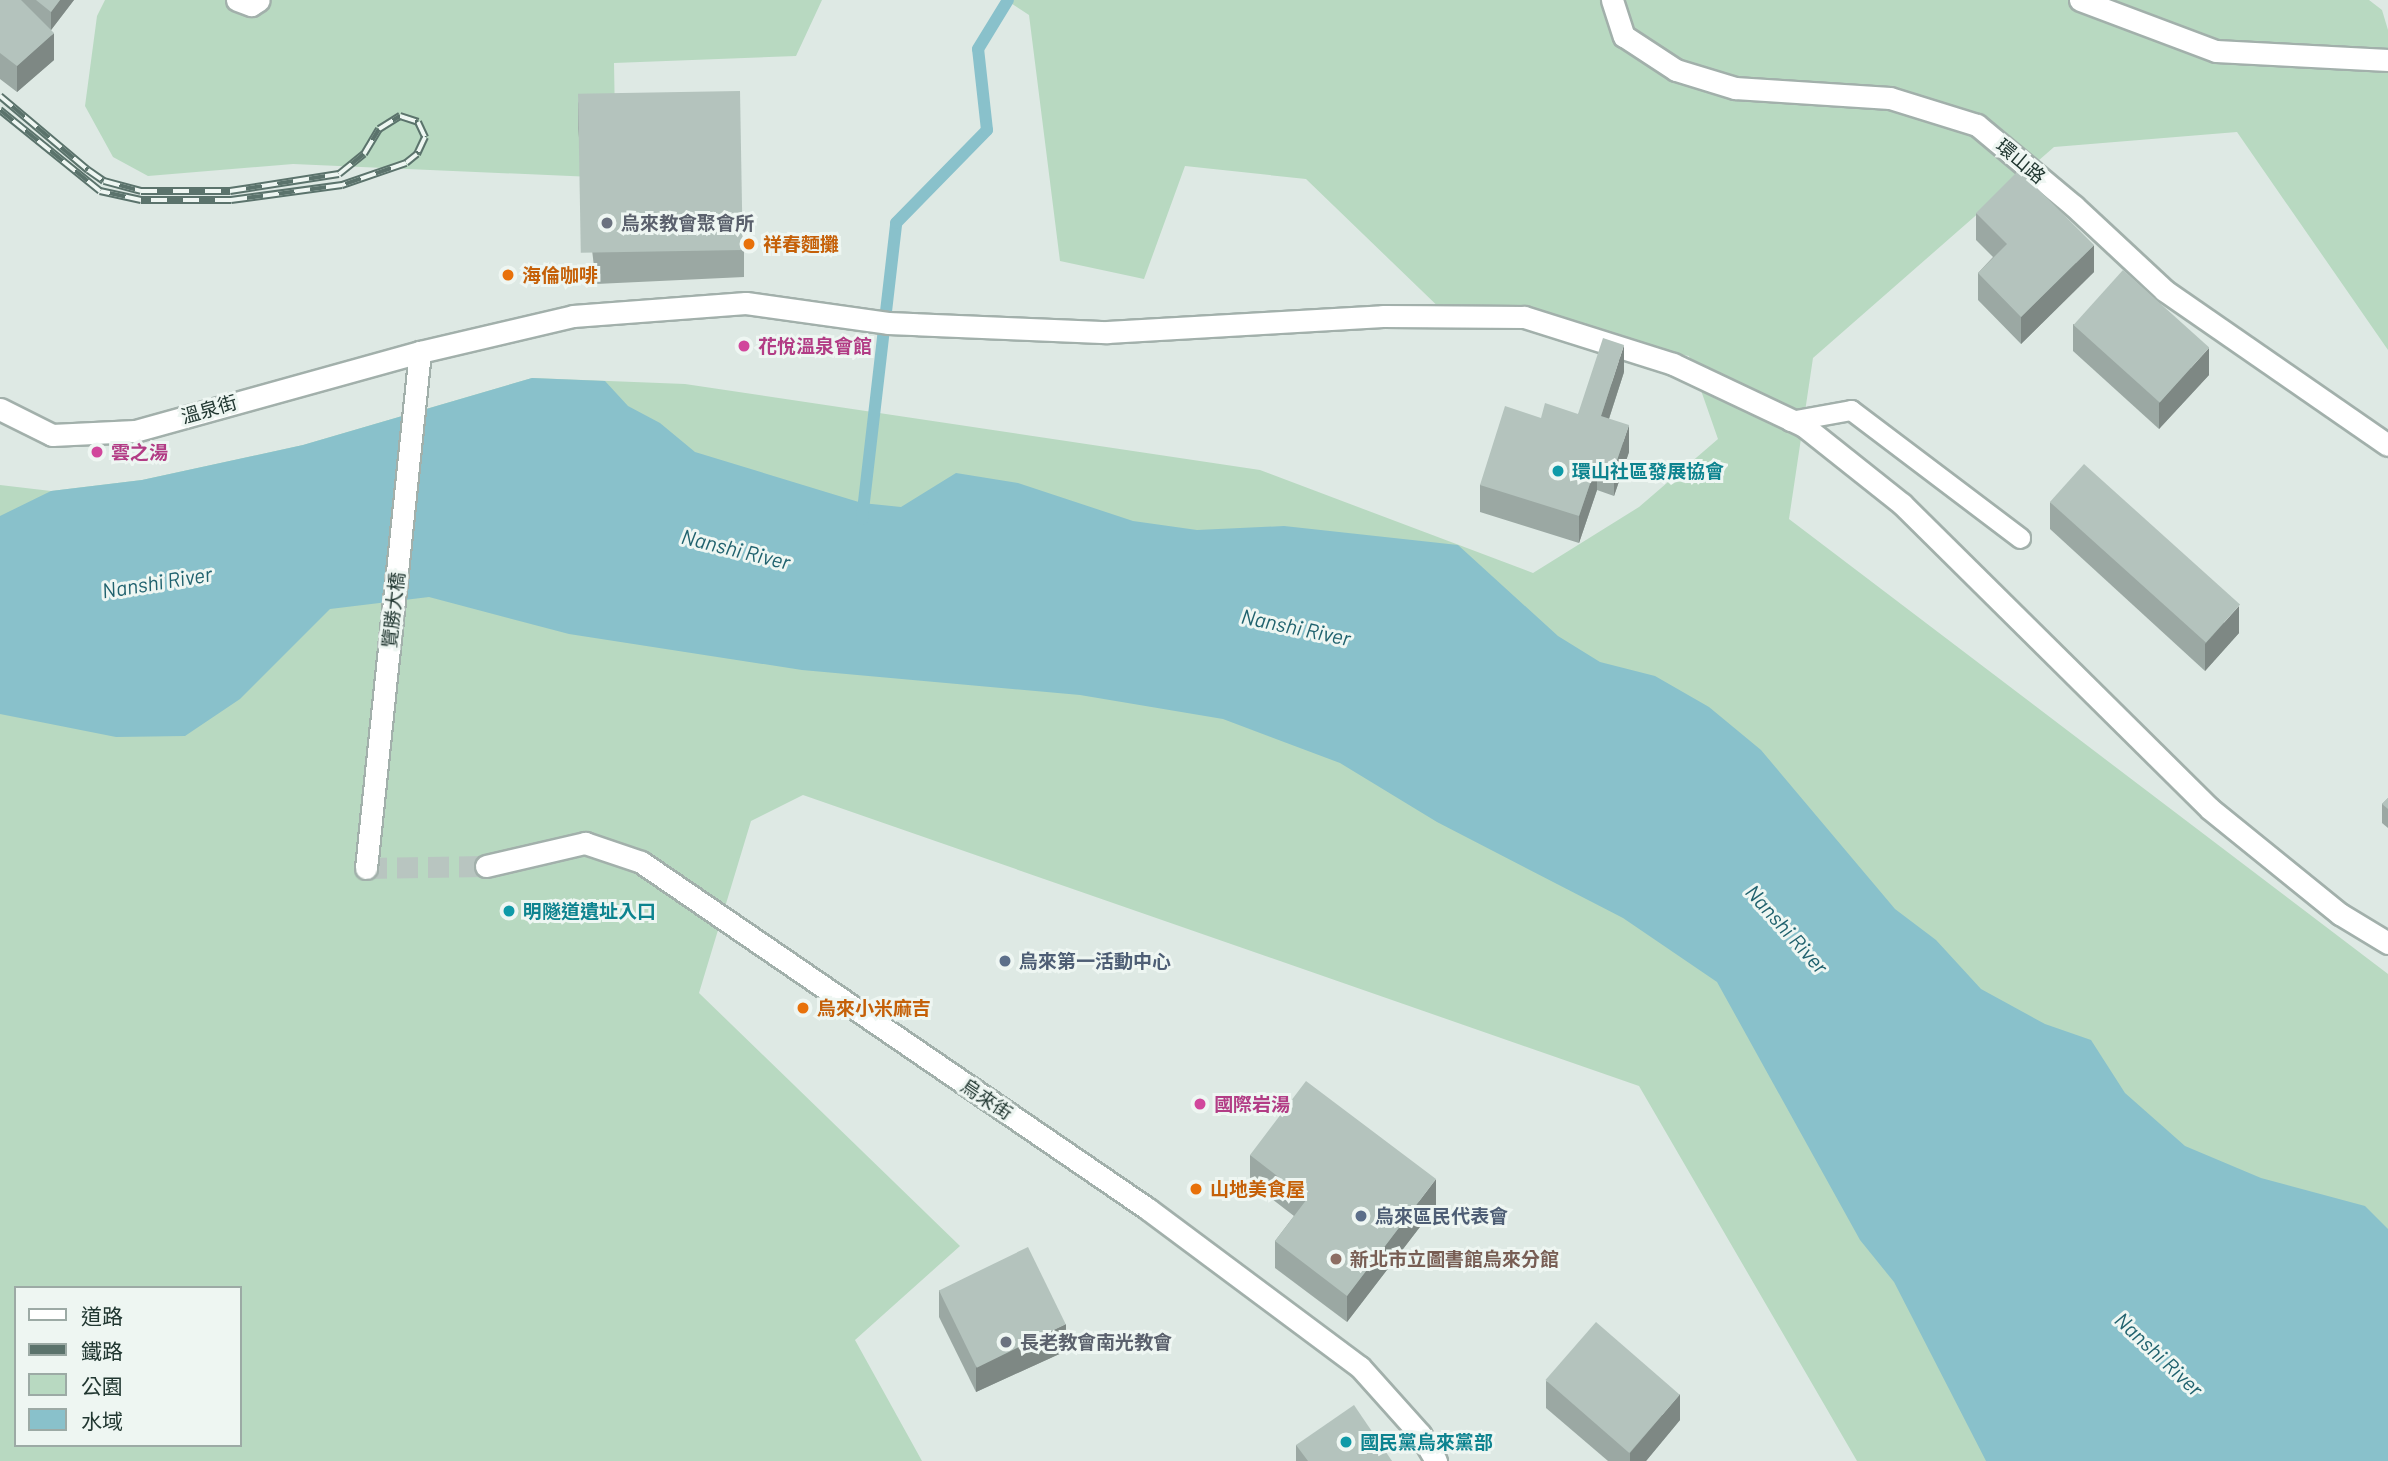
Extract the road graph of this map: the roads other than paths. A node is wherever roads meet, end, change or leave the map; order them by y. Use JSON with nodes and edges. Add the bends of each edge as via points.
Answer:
{"nodes":[{"id":1,"x":237,"y":0,"type":"edge"},
{"id":2,"x":259,"y":0,"type":"edge"},
{"id":3,"x":1612,"y":0,"type":"edge"},
{"id":4,"x":2080,"y":0,"type":"edge"},
{"id":5,"x":2388,"y":60,"type":"edge"},
{"id":6,"x":420,"y":352,"type":"junction"},
{"id":7,"x":0,"y":410,"type":"edge"},
{"id":8,"x":1790,"y":421,"type":"junction"},
{"id":9,"x":2388,"y":445,"type":"edge"},
{"id":10,"x":2020,"y":538,"type":"dead end"},
{"id":11,"x":486,"y":866,"type":"tunnel mouth"},
{"id":12,"x":366,"y":868,"type":"dead end"},
{"id":13,"x":2388,"y":943,"type":"edge"},
{"id":14,"x":1436,"y":1461,"type":"edge"}],
"edges":[{"from":1,"to":2,"type":"street","via":[[251,5]]},
{"from":3,"to":9,"type":"street","name":"環山路","via":[[1624,36],[1676,70],[1735,89],[1890,98],[1977,125],[2164,290]]},
{"from":4,"to":5,"type":"street","via":[[2216,51]]},
{"from":6,"to":7,"type":"street","name":"溫泉街","via":[[135,430],[51,436]]},
{"from":6,"to":8,"type":"street","name":"溫泉街","via":[[573,316],[746,303],[888,323],[1107,332],[1383,316],[1524,317],[1674,364]]},
{"from":6,"to":12,"type":"street","name":"覽勝大橋"},
{"from":8,"to":10,"type":"lane","via":[[1851,410]]},
{"from":8,"to":13,"type":"street","name":"溫泉街","via":[[1804,426],[1902,504],[2209,808],[2340,914]]},
{"from":11,"to":14,"type":"street","name":"烏來街","via":[[585,843],[641,862],[1148,1209],[1360,1367],[1420,1434]]}]}
